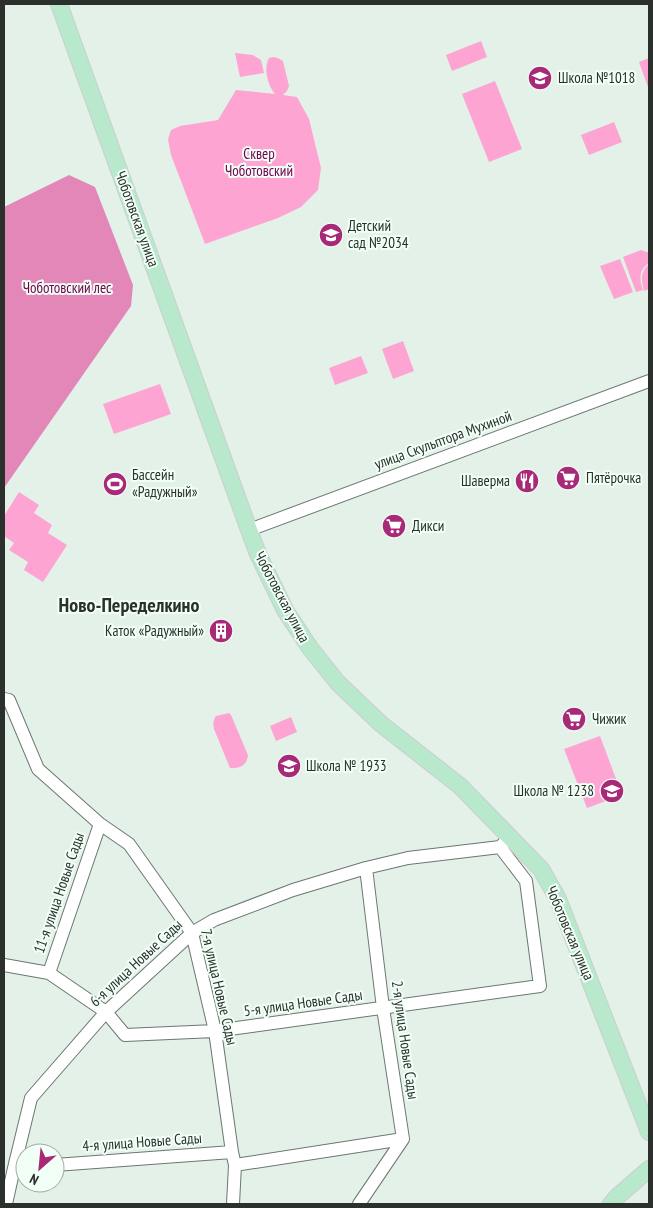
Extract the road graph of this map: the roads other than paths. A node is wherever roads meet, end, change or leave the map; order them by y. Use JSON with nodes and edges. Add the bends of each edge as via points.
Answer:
{"nodes":[{"id":1,"x":59,"y":4,"type":"edge"},
{"id":2,"x":649,"y":381,"type":"edge"},
{"id":3,"x":249,"y":530,"type":"junction"},
{"id":4,"x":4,"y":698,"type":"edge"},
{"id":5,"x":100,"y":824,"type":"junction"},
{"id":6,"x":505,"y":842,"type":"junction"},
{"id":7,"x":366,"y":868,"type":"junction"},
{"id":8,"x":192,"y":932,"type":"junction"},
{"id":9,"x":4,"y":965,"type":"edge"},
{"id":10,"x":49,"y":973,"type":"junction"},
{"id":11,"x":383,"y":1008,"type":"junction"},
{"id":12,"x":106,"y":1012,"type":"junction"},
{"id":13,"x":215,"y":1031,"type":"junction"},
{"id":14,"x":649,"y":1132,"type":"edge"},
{"id":15,"x":403,"y":1140,"type":"junction"},
{"id":16,"x":23,"y":1143,"type":"edge"},
{"id":17,"x":232,"y":1152,"type":"junction"},
{"id":18,"x":65,"y":1164,"type":"edge"},
{"id":19,"x":235,"y":1165,"type":"junction"},
{"id":20,"x":649,"y":1168,"type":"edge"},
{"id":21,"x":15,"y":1178,"type":"edge"},
{"id":22,"x":6,"y":1204,"type":"edge"},
{"id":23,"x":234,"y":1204,"type":"edge"},
{"id":24,"x":359,"y":1204,"type":"edge"},
{"id":25,"x":610,"y":1204,"type":"edge"}],
"edges":[{"from":1,"to":3,"type":"main road","name":"Чоботовская улица"},
{"from":2,"to":3,"type":"street","name":"улица Скульптора Мухиной"},
{"from":3,"to":6,"type":"main road","name":"Чоботовская улица","via":[[286,610],[338,683],[381,724],[460,786]]},
{"from":4,"to":5,"type":"street","name":"7-я улица Новые Сады","via":[[9,700],[38,770]]},
{"from":5,"to":8,"type":"street","name":"7-я улица Новые Сады","via":[[129,844]]},
{"from":5,"to":10,"type":"street","name":"11-я улица Новые Сады"},
{"from":6,"to":7,"type":"street","name":"6-я улица Новые Сады"},
{"from":6,"to":11,"type":"street","name":"5-я улица Новые Сады","via":[[526,880],[540,986]]},
{"from":6,"to":14,"type":"main road","name":"Чоботовская улица","via":[[541,869],[558,899]]},
{"from":7,"to":8,"type":"street","name":"6-я улица Новые Сады","via":[[293,890],[214,920]]},
{"from":7,"to":11,"type":"street","name":"2-я улица Новые Сады"},
{"from":8,"to":12,"type":"street","name":"6-я улица Новые Сады"},
{"from":8,"to":13,"type":"street","name":"7-я улица Новые Сады"},
{"from":9,"to":10,"type":"street","name":"5-я улица Новые Сады"},
{"from":10,"to":12,"type":"street","name":"5-я улица Новые Сады"},
{"from":11,"to":13,"type":"street","name":"5-я улица Новые Сады"},
{"from":11,"to":15,"type":"street","name":"2-я улица Новые Сады"},
{"from":12,"to":13,"type":"street","name":"5-я улица Новые Сады","via":[[125,1035]]},
{"from":12,"to":16,"type":"street","name":"6-я улица Новые Сады","via":[[31,1098]]},
{"from":13,"to":17,"type":"street","name":"7-я улица Новые Сады"},
{"from":15,"to":19,"type":"street"},
{"from":15,"to":24,"type":"street"},
{"from":17,"to":18,"type":"street","name":"4-я улица Новые Сады"},
{"from":17,"to":19,"type":"street","name":"7-я улица Новые Сады"},
{"from":19,"to":23,"type":"street","name":"7-я улица Новые Сады"},
{"from":20,"to":25,"type":"main road"},
{"from":21,"to":22,"type":"street","name":"6-я улица Новые Сады"}]}
